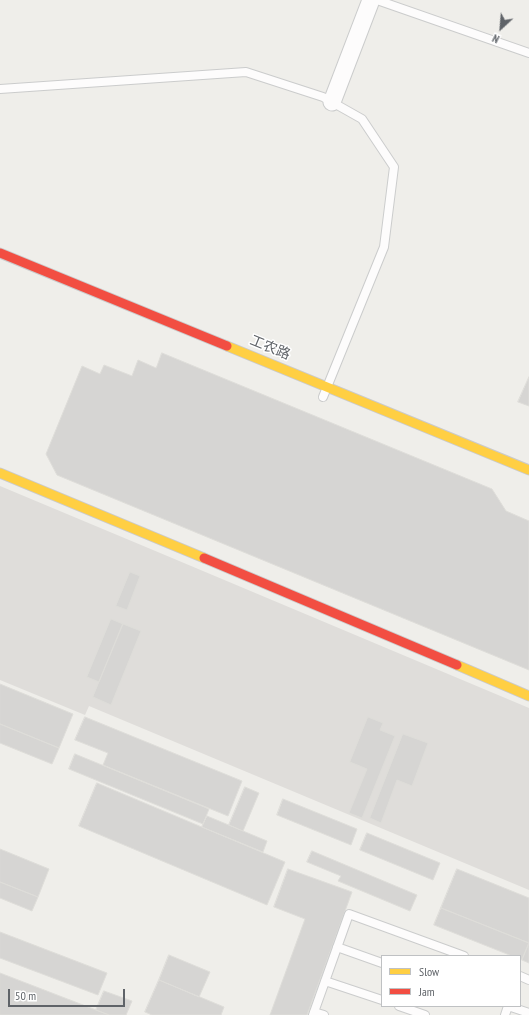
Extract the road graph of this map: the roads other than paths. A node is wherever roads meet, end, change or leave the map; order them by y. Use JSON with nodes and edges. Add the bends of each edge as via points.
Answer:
{"nodes":[{"id":1,"x":371,"y":0,"type":"edge"},
{"id":2,"x":377,"y":0,"type":"edge"},
{"id":3,"x":529,"y":53,"type":"edge"},
{"id":4,"x":0,"y":89,"type":"edge"},
{"id":5,"x":332,"y":102,"type":"junction"},
{"id":6,"x":0,"y":253,"type":"edge"},
{"id":7,"x":327,"y":387,"type":"junction"},
{"id":8,"x":323,"y":398,"type":"dead end"},
{"id":9,"x":529,"y":470,"type":"edge"},
{"id":10,"x":0,"y":473,"type":"edge"},
{"id":11,"x":529,"y":696,"type":"edge"},
{"id":12,"x":337,"y":947,"type":"junction"},
{"id":13,"x":461,"y":955,"type":"edge"},
{"id":14,"x":381,"y":963,"type":"edge"},
{"id":15,"x":325,"y":981,"type":"junction"},
{"id":16,"x":381,"y":1000,"type":"edge"},
{"id":17,"x":402,"y":1007,"type":"edge"},
{"id":18,"x":511,"y":1007,"type":"edge"},
{"id":19,"x":313,"y":1013,"type":"edge"},
{"id":20,"x":529,"y":1013,"type":"edge"},
{"id":21,"x":324,"y":1015,"type":"edge"},
{"id":22,"x":425,"y":1015,"type":"edge"}],
"edges":[{"from":1,"to":5,"type":"street"},
{"from":2,"to":3,"type":"lane"},
{"from":4,"to":5,"type":"lane","via":[[246,72]]},
{"from":5,"to":7,"type":"lane","via":[[362,119],[394,167],[384,247]]},
{"from":6,"to":7,"type":"street","name":"工农路"},
{"from":7,"to":8,"type":"lane"},
{"from":7,"to":9,"type":"street","name":"工农路"},
{"from":10,"to":11,"type":"street"},
{"from":12,"to":13,"type":"lane","via":[[349,914]]},
{"from":12,"to":14,"type":"lane"},
{"from":12,"to":15,"type":"lane"},
{"from":15,"to":16,"type":"lane"},
{"from":15,"to":19,"type":"lane"},
{"from":17,"to":22,"type":"lane"},
{"from":18,"to":20,"type":"lane"},
{"from":19,"to":21,"type":"lane"}]}
